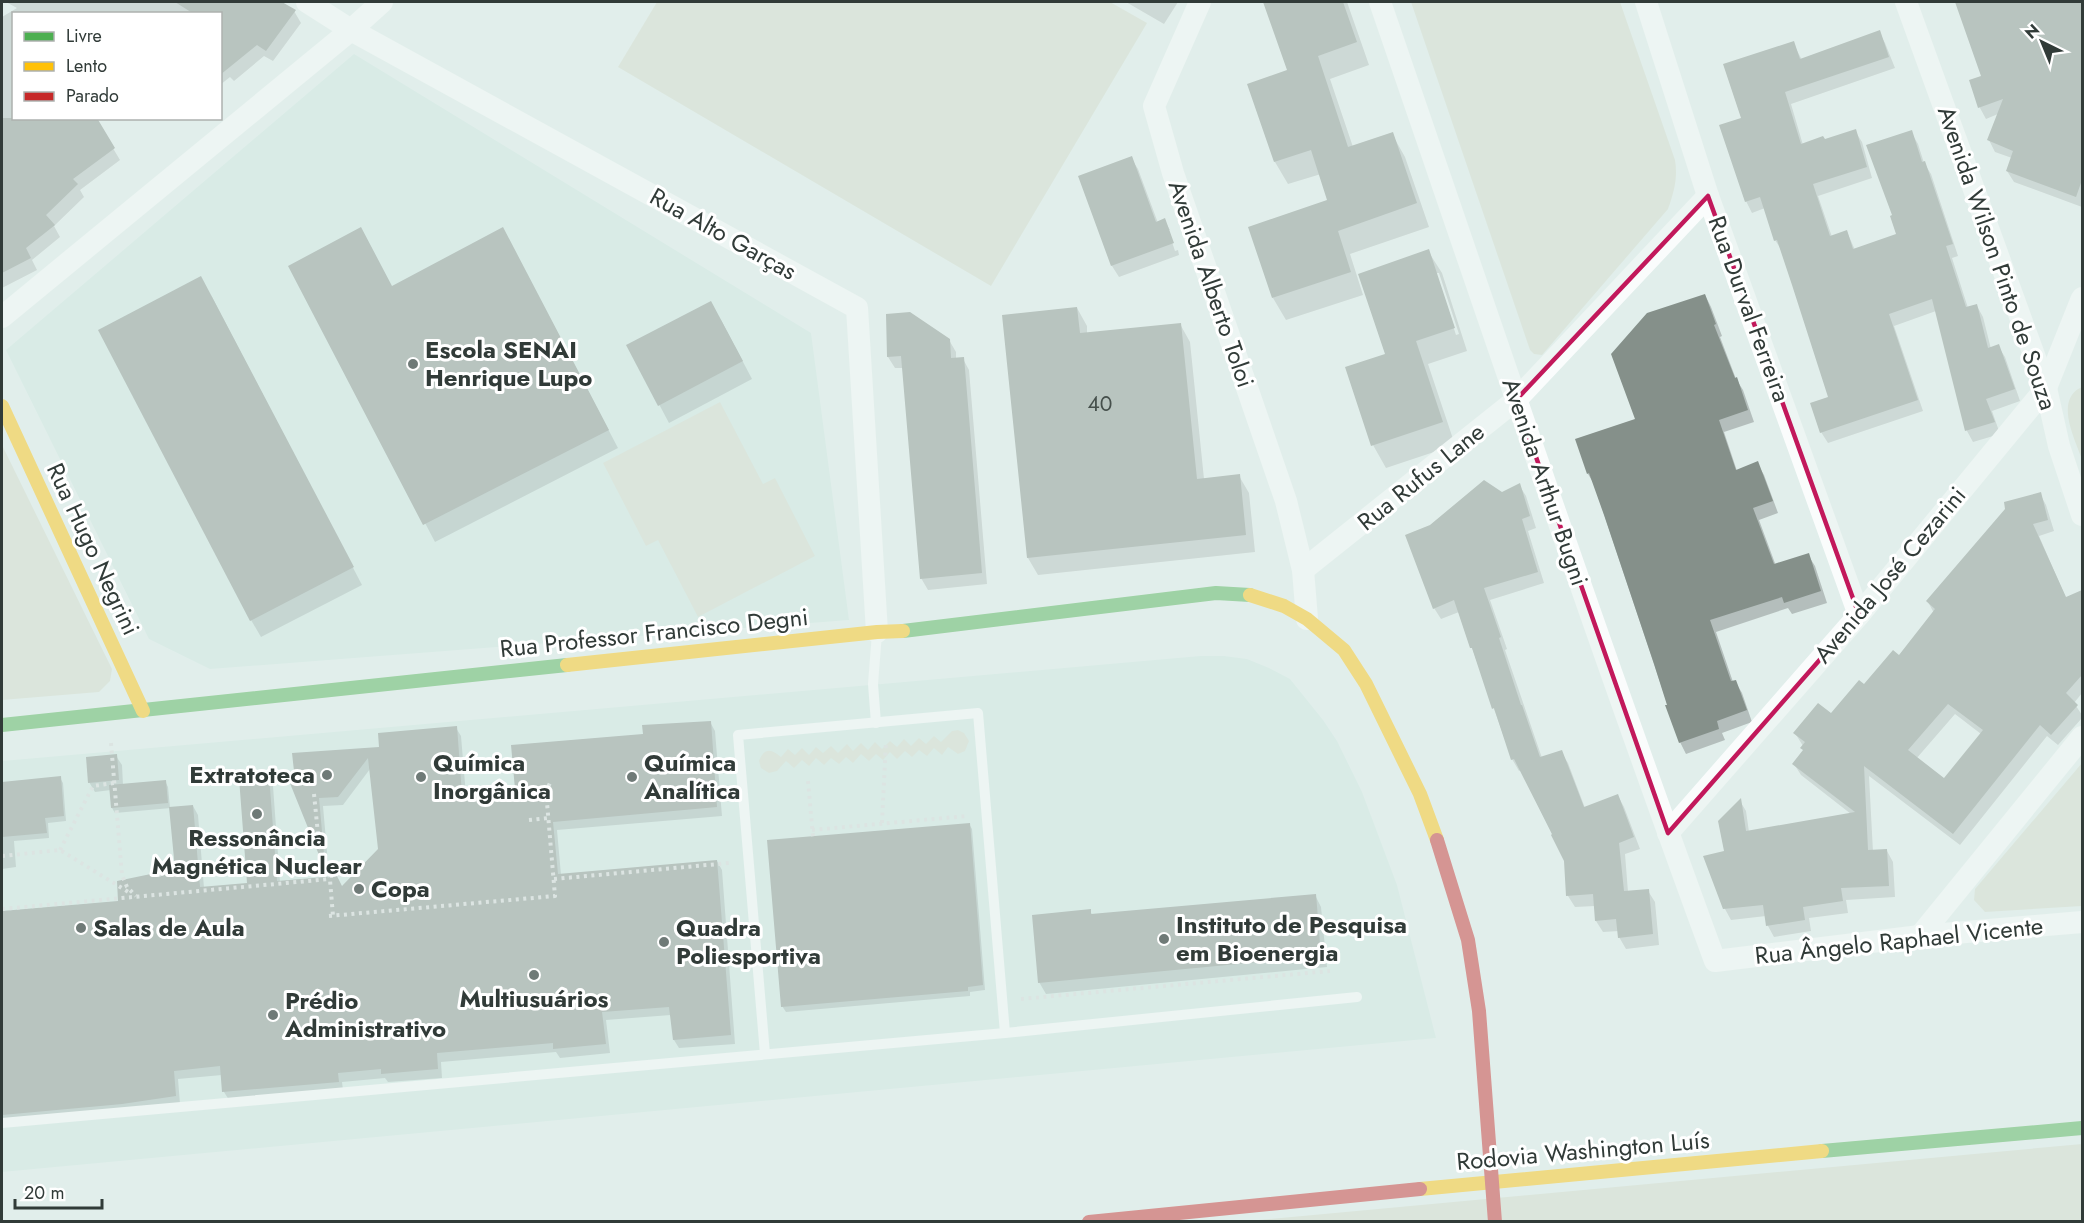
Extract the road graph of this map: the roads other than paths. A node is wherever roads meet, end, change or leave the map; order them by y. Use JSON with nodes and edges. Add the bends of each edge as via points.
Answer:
{"nodes":[{"id":1,"x":307,"y":2,"type":"edge"},
{"id":2,"x":382,"y":2,"type":"edge"},
{"id":3,"x":1200,"y":2,"type":"edge"},
{"id":4,"x":1380,"y":2,"type":"edge"},
{"id":5,"x":1646,"y":2,"type":"edge"},
{"id":6,"x":1906,"y":2,"type":"edge"},
{"id":7,"x":351,"y":30,"type":"junction"},
{"id":8,"x":1708,"y":196,"type":"junction"},
{"id":9,"x":2082,"y":298,"type":"edge"},
{"id":10,"x":2,"y":317,"type":"edge"},
{"id":11,"x":2078,"y":330,"type":"edge"},
{"id":12,"x":2046,"y":387,"type":"junction"},
{"id":13,"x":1516,"y":400,"type":"junction"},
{"id":14,"x":2,"y":406,"type":"edge"},
{"id":15,"x":2082,"y":515,"type":"edge"},
{"id":16,"x":1303,"y":570,"type":"junction"},
{"id":17,"x":1858,"y":615,"type":"junction"},
{"id":18,"x":1307,"y":619,"type":"junction"},
{"id":19,"x":877,"y":632,"type":"junction"},
{"id":20,"x":143,"y":711,"type":"junction"},
{"id":21,"x":876,"y":723,"type":"junction"},
{"id":22,"x":2,"y":725,"type":"edge"},
{"id":23,"x":2082,"y":737,"type":"edge"},
{"id":24,"x":1668,"y":833,"type":"junction"},
{"id":25,"x":2082,"y":922,"type":"edge"},
{"id":26,"x":1920,"y":936,"type":"junction"},
{"id":27,"x":1715,"y":961,"type":"joint"},
{"id":28,"x":1357,"y":997,"type":"dead end"},
{"id":29,"x":1005,"y":1033,"type":"junction"},
{"id":30,"x":765,"y":1054,"type":"junction"},
{"id":31,"x":2,"y":1124,"type":"edge"},
{"id":32,"x":2082,"y":1128,"type":"edge"},
{"id":33,"x":1089,"y":1221,"type":"edge"},
{"id":34,"x":1495,"y":1221,"type":"edge"}],
"edges":[{"from":1,"to":7,"type":"street","name":"Rua Alto Garças"},
{"from":2,"to":7,"type":"street"},
{"from":3,"to":16,"type":"street","name":"Avenida Alberto Toloi","via":[[1154,106],[1173,173],[1286,501]]},
{"from":4,"to":13,"type":"street","name":"Avenida Arthur Bugni"},
{"from":5,"to":8,"type":"street","name":"Rua Durval Ferreira"},
{"from":6,"to":12,"type":"street","name":"Avenida Wilson Pinto de Souza"},
{"from":7,"to":10,"type":"street"},
{"from":7,"to":19,"type":"street","name":"Rua Alto Garças","via":[[857,308]]},
{"from":8,"to":13,"type":"street","name":"Rua Rufus Lane"},
{"from":8,"to":17,"type":"street","name":"Rua Durval Ferreira"},
{"from":9,"to":11,"type":"street","name":"Avenida José Cezarini"},
{"from":11,"to":12,"type":"street","name":"Avenida José Cezarini"},
{"from":12,"to":15,"type":"street","name":"Avenida Wilson Pinto de Souza","via":[[2059,446]]},
{"from":12,"to":17,"type":"street","name":"Avenida José Cezarini"},
{"from":13,"to":16,"type":"street","name":"Rua Rufus Lane"},
{"from":13,"to":24,"type":"street","name":"Avenida Arthur Bugni"},
{"from":14,"to":20,"type":"main road","name":"Rua Hugo Negrini"},
{"from":16,"to":18,"type":"street","name":"Avenida Alberto Toloi"},
{"from":17,"to":24,"type":"street","name":"Avenida José Cezarini"},
{"from":18,"to":19,"type":"main road","name":"Rua Professor Francisco Degni","via":[[1251,595],[1216,593]]},
{"from":18,"to":34,"type":"main road","via":[[1344,650],[1366,684],[1420,794],[1447,868],[1468,940],[1479,1011]]},
{"from":19,"to":20,"type":"main road","name":"Rua Professor Francisco Degni"},
{"from":19,"to":21,"type":"lane","via":[[873,684]]},
{"from":20,"to":22,"type":"main road","name":"Rua Professor Francisco Degni"},
{"from":21,"to":29,"type":"lane","via":[[978,713]]},
{"from":21,"to":30,"type":"lane","via":[[738,735]]},
{"from":23,"to":26,"type":"street"},
{"from":24,"to":27,"type":"street","name":"Avenida Arthur Bugni"},
{"from":25,"to":26,"type":"street","name":"Rua Ângelo Raphael Vicente"},
{"from":26,"to":27,"type":"street","name":"Rua Ângelo Raphael Vicente"},
{"from":28,"to":29,"type":"lane"},
{"from":29,"to":30,"type":"lane"},
{"from":30,"to":31,"type":"lane"},
{"from":32,"to":33,"type":"main road","name":"Rodovia Washington Luís"}]}
